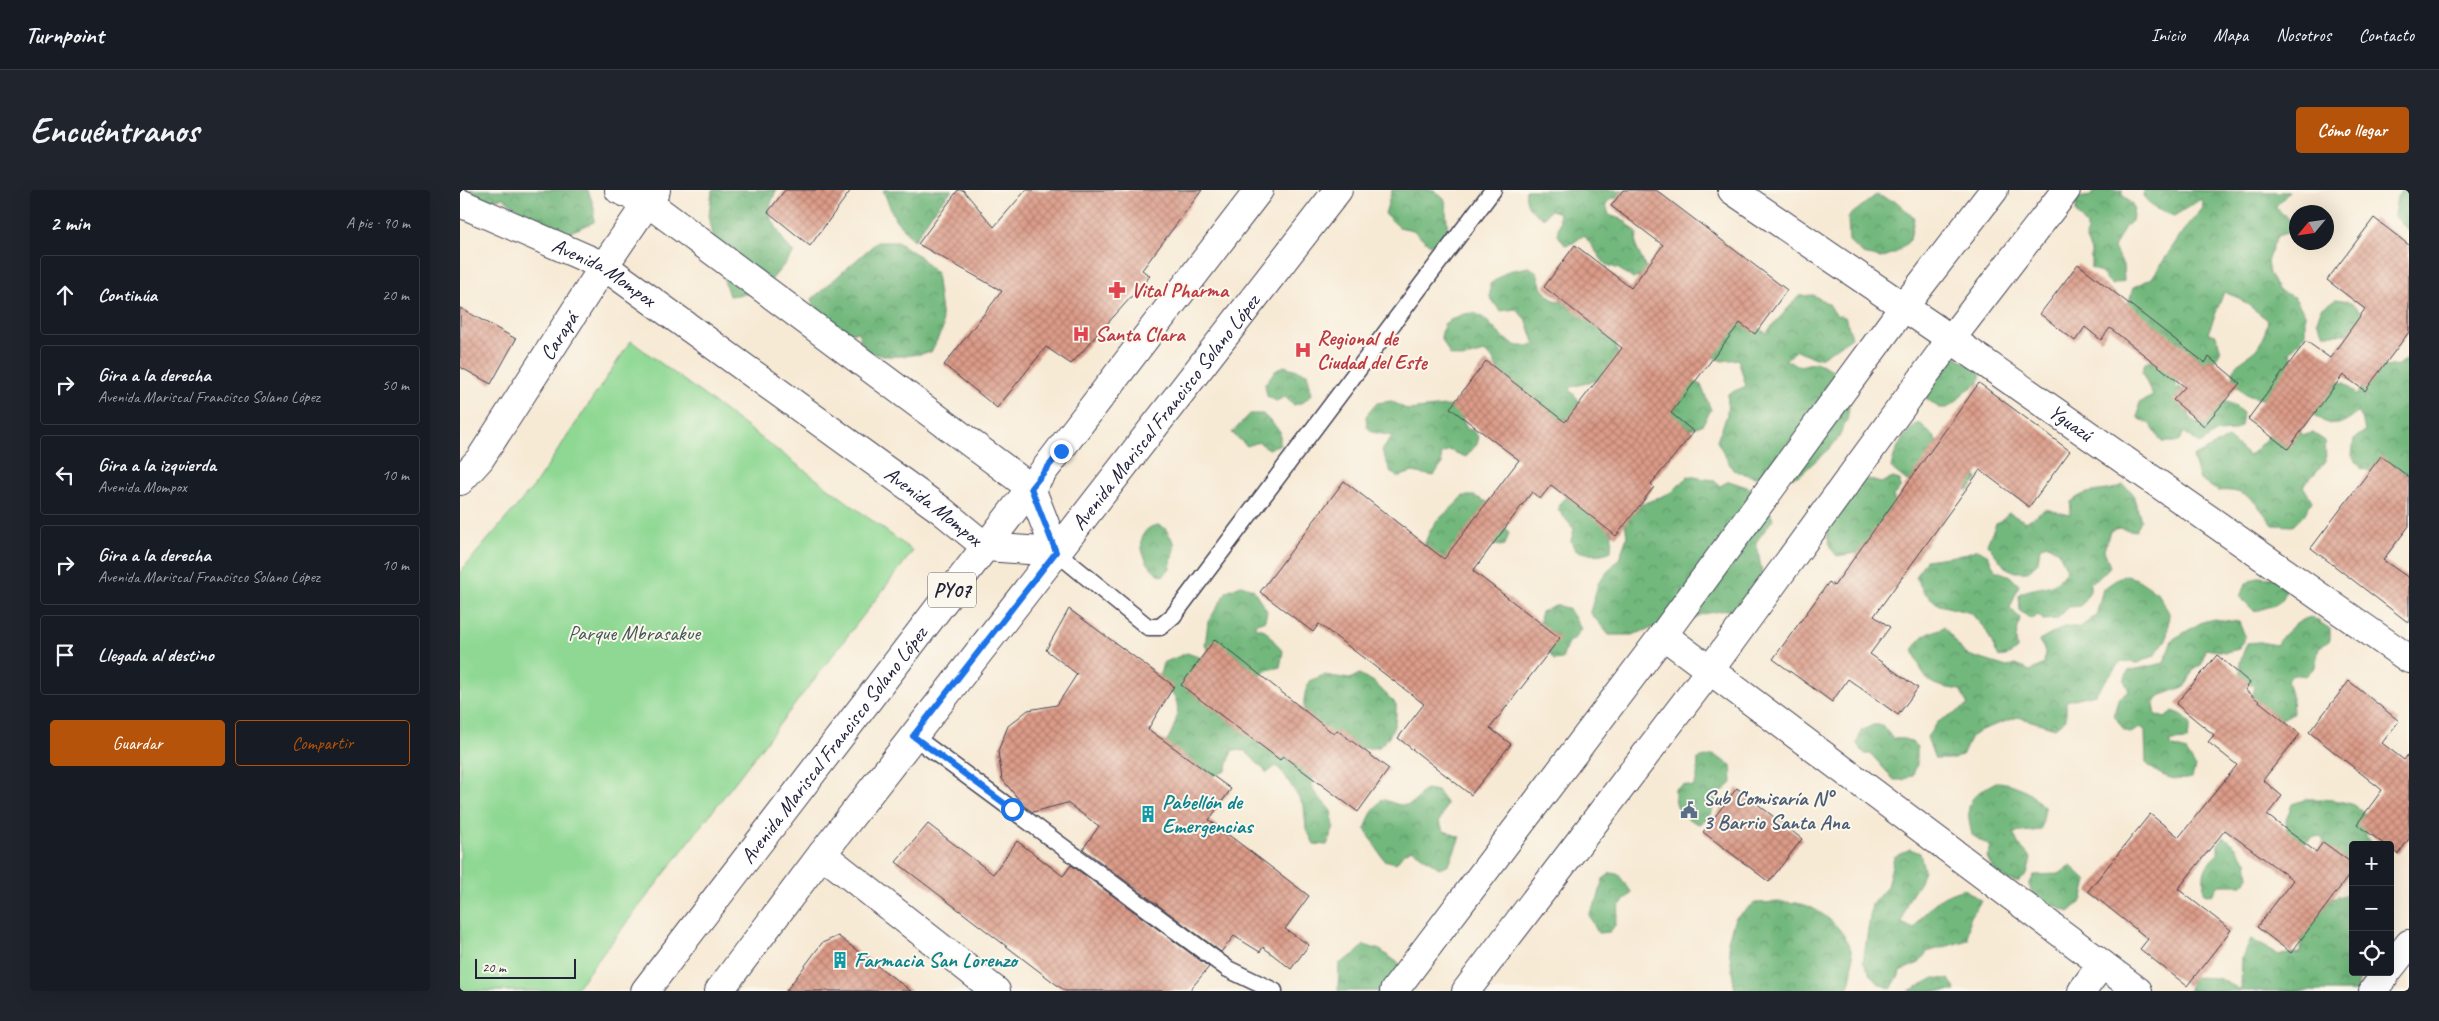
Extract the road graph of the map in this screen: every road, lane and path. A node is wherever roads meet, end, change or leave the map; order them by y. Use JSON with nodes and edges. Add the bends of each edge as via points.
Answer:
{"nodes":[{"id":1,"x":619,"y":190,"type":"edge"},
{"id":2,"x":1259,"y":190,"type":"edge"},
{"id":3,"x":1338,"y":190,"type":"edge"},
{"id":4,"x":1493,"y":190,"type":"edge"},
{"id":5,"x":1732,"y":190,"type":"edge"},
{"id":6,"x":1994,"y":190,"type":"edge"},
{"id":7,"x":2066,"y":190,"type":"edge"},
{"id":8,"x":652,"y":196,"type":"edge"},
{"id":9,"x":460,"y":203,"type":"edge"},
{"id":10,"x":604,"y":266,"type":"junction"},
{"id":11,"x":1903,"y":308,"type":"junction"},
{"id":12,"x":1951,"y":339,"type":"junction"},
{"id":13,"x":460,"y":481,"type":"edge"},
{"id":14,"x":1031,"y":488,"type":"junction"},
{"id":15,"x":986,"y":547,"type":"junction"},
{"id":16,"x":1056,"y":552,"type":"junction"},
{"id":17,"x":1663,"y":635,"type":"junction"},
{"id":18,"x":2409,"y":659,"type":"edge"},
{"id":19,"x":1710,"y":670,"type":"junction"},
{"id":20,"x":913,"y":736,"type":"junction"},
{"id":21,"x":822,"y":854,"type":"junction"},
{"id":22,"x":2409,"y":944,"type":"edge"},
{"id":23,"x":2394,"y":963,"type":"edge"},
{"id":24,"x":2102,"y":964,"type":"junction"},
{"id":25,"x":2384,"y":976,"type":"edge"},
{"id":26,"x":645,"y":991,"type":"edge"},
{"id":27,"x":719,"y":991,"type":"edge"},
{"id":28,"x":996,"y":991,"type":"edge"},
{"id":29,"x":1274,"y":991,"type":"edge"},
{"id":30,"x":1394,"y":991,"type":"edge"},
{"id":31,"x":1466,"y":991,"type":"edge"},
{"id":32,"x":2082,"y":991,"type":"edge"},
{"id":33,"x":2138,"y":991,"type":"edge"},
{"id":34,"x":2373,"y":991,"type":"edge"}],
"edges":[{"from":1,"to":8,"type":"street"},
{"from":2,"to":14,"type":"street","name":"Avenida Mariscal Francisco Solano López","number":"PY07"},
{"from":3,"to":16,"type":"street","name":"Avenida Mariscal Francisco Solano López","number":"PY07"},
{"from":4,"to":16,"type":"lane","via":[[1173,616],[1160,627],[1148,627]]},
{"from":5,"to":11,"type":"street","name":"Yguazú"},
{"from":6,"to":11,"type":"street"},
{"from":7,"to":12,"type":"street"},
{"from":8,"to":10,"type":"street","name":"Carapá"},
{"from":8,"to":14,"type":"street"},
{"from":9,"to":10,"type":"street","name":"Avenida Mompox"},
{"from":10,"to":13,"type":"street","name":"Carapá","via":[[480,459]]},
{"from":10,"to":15,"type":"street","name":"Avenida Mompox","via":[[933,504]]},
{"from":11,"to":12,"type":"street","name":"Yguazú"},
{"from":11,"to":17,"type":"street"},
{"from":12,"to":18,"type":"street","name":"Yguazú"},
{"from":12,"to":19,"type":"street"},
{"from":14,"to":15,"type":"street","name":"Avenida Mariscal Francisco Solano López","number":"PY07"},
{"from":14,"to":16,"type":"street"},
{"from":15,"to":16,"type":"street","name":"Avenida Mompox"},
{"from":15,"to":26,"type":"street","name":"Avenida Mariscal Francisco Solano López","number":"PY07"},
{"from":16,"to":20,"type":"street","name":"Avenida Mariscal Francisco Solano López","number":"PY07"},
{"from":17,"to":19,"type":"street"},
{"from":17,"to":30,"type":"street"},
{"from":19,"to":24,"type":"street"},
{"from":19,"to":31,"type":"street"},
{"from":20,"to":21,"type":"street","name":"Avenida Mariscal Francisco Solano López","number":"PY07"},
{"from":20,"to":29,"type":"lane","via":[[1228,969]]},
{"from":21,"to":27,"type":"street","name":"Avenida Mariscal Francisco Solano López","number":"PY07"},
{"from":21,"to":28,"type":"street"},
{"from":22,"to":23,"type":"street"},
{"from":24,"to":32,"type":"street"},
{"from":24,"to":33,"type":"street"},
{"from":25,"to":34,"type":"street"}]}
